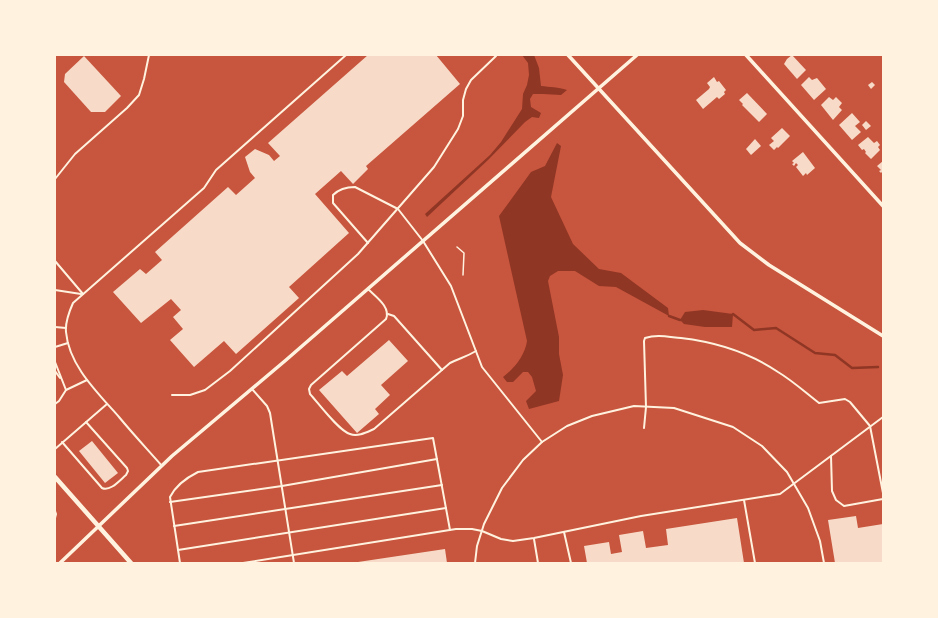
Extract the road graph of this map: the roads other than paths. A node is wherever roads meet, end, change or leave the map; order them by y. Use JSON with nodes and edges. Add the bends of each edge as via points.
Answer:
{"nodes":[{"id":1,"x":149,"y":55,"type":"edge"},
{"id":2,"x":346,"y":55,"type":"edge"},
{"id":3,"x":494,"y":55,"type":"edge"},
{"id":4,"x":568,"y":55,"type":"edge"},
{"id":5,"x":637,"y":55,"type":"edge"},
{"id":6,"x":746,"y":55,"type":"edge"},
{"id":7,"x":598,"y":89,"type":"junction"},
{"id":8,"x":55,"y":179,"type":"edge"},
{"id":9,"x":883,"y":206,"type":"edge"},
{"id":10,"x":398,"y":209,"type":"junction"},
{"id":11,"x":423,"y":241,"type":"junction"},
{"id":12,"x":368,"y":243,"type":"junction"},
{"id":13,"x":55,"y":261,"type":"edge"},
{"id":14,"x":368,"y":289,"type":"junction"},
{"id":15,"x":55,"y":290,"type":"edge"},
{"id":16,"x":83,"y":294,"type":"junction"},
{"id":17,"x":388,"y":314,"type":"junction"},
{"id":18,"x":55,"y":327,"type":"edge"},
{"id":19,"x":66,"y":328,"type":"junction"},
{"id":20,"x":883,"y":336,"type":"edge"},
{"id":21,"x":68,"y":343,"type":"junction"},
{"id":22,"x":55,"y":347,"type":"edge"},
{"id":23,"x":476,"y":351,"type":"junction"},
{"id":24,"x":55,"y":362,"type":"edge"},
{"id":25,"x":442,"y":370,"type":"junction"},
{"id":26,"x":55,"y":371,"type":"edge"},
{"id":27,"x":62,"y":380,"type":"junction"},
{"id":28,"x":87,"y":380,"type":"junction"},
{"id":29,"x":252,"y":389,"type":"junction"},
{"id":30,"x":66,"y":390,"type":"junction"},
{"id":31,"x":172,"y":395,"type":"dead end"},
{"id":32,"x":55,"y":404,"type":"edge"},
{"id":33,"x":107,"y":404,"type":"junction"},
{"id":34,"x":646,"y":407,"type":"junction"},
{"id":35,"x":883,"y":417,"type":"edge"},
{"id":36,"x":86,"y":422,"type":"junction"},
{"id":37,"x":870,"y":426,"type":"junction"},
{"id":38,"x":644,"y":428,"type":"dead end"},
{"id":39,"x":62,"y":442,"type":"junction"},
{"id":40,"x":542,"y":442,"type":"junction"},
{"id":41,"x":55,"y":448,"type":"edge"},
{"id":42,"x":831,"y":456,"type":"junction"},
{"id":43,"x":437,"y":459,"type":"junction"},
{"id":44,"x":278,"y":460,"type":"junction"},
{"id":45,"x":162,"y":466,"type":"junction"},
{"id":46,"x":55,"y":477,"type":"edge"},
{"id":47,"x":794,"y":484,"type":"junction"},
{"id":48,"x":442,"y":485,"type":"junction"},
{"id":49,"x":282,"y":486,"type":"junction"},
{"id":50,"x":883,"y":492,"type":"edge"},
{"id":51,"x":883,"y":499,"type":"edge"},
{"id":52,"x":744,"y":500,"type":"junction"},
{"id":53,"x":170,"y":502,"type":"junction"},
{"id":54,"x":446,"y":508,"type":"junction"},
{"id":55,"x":55,"y":510,"type":"edge"},
{"id":56,"x":286,"y":510,"type":"junction"},
{"id":57,"x":55,"y":518,"type":"edge"},
{"id":58,"x":98,"y":525,"type":"junction"},
{"id":59,"x":174,"y":526,"type":"junction"},
{"id":60,"x":450,"y":530,"type":"junction"},
{"id":61,"x":482,"y":531,"type":"junction"},
{"id":62,"x":564,"y":532,"type":"junction"},
{"id":63,"x":290,"y":533,"type":"junction"},
{"id":64,"x":534,"y":538,"type":"junction"},
{"id":65,"x":178,"y":550,"type":"junction"},
{"id":66,"x":293,"y":555,"type":"junction"},
{"id":67,"x":60,"y":563,"type":"edge"},
{"id":68,"x":132,"y":563,"type":"edge"},
{"id":69,"x":180,"y":563,"type":"edge"},
{"id":70,"x":243,"y":563,"type":"edge"},
{"id":71,"x":294,"y":563,"type":"edge"},
{"id":72,"x":475,"y":563,"type":"edge"},
{"id":73,"x":538,"y":563,"type":"edge"},
{"id":74,"x":571,"y":563,"type":"edge"},
{"id":75,"x":754,"y":563,"type":"edge"},
{"id":76,"x":824,"y":563,"type":"edge"}],
"edges":[{"from":1,"to":8,"type":"lane","via":[[139,95],[75,154]]},
{"from":2,"to":16,"type":"lane","via":[[216,170],[204,188]]},
{"from":3,"to":10,"type":"lane","via":[[496,56],[471,80],[466,89],[458,129],[447,147],[434,167]]},
{"from":4,"to":7,"type":"street"},
{"from":5,"to":7,"type":"street"},
{"from":6,"to":9,"type":"street"},
{"from":7,"to":11,"type":"street"},
{"from":7,"to":20,"type":"street","via":[[740,243],[769,265]]},
{"from":10,"to":11,"type":"lane"},
{"from":10,"to":12,"type":"lane"},
{"from":10,"to":12,"type":"lane","via":[[356,188],[342,189],[332,195],[333,203]]},
{"from":11,"to":14,"type":"street"},
{"from":11,"to":23,"type":"lane","via":[[451,286]]},
{"from":12,"to":31,"type":"lane","via":[[230,371],[205,390],[190,395]]},
{"from":13,"to":16,"type":"lane"},
{"from":14,"to":17,"type":"lane","via":[[387,309]]},
{"from":14,"to":29,"type":"street"},
{"from":15,"to":16,"type":"lane"},
{"from":16,"to":19,"type":"lane","via":[[73,303]]},
{"from":17,"to":25,"type":"lane","via":[[394,316]]},
{"from":17,"to":25,"type":"lane","via":[[386,319],[309,389],[310,394],[343,431],[351,435],[374,429]]},
{"from":18,"to":19,"type":"lane"},
{"from":19,"to":21,"type":"lane"},
{"from":21,"to":22,"type":"lane"},
{"from":21,"to":28,"type":"lane","via":[[76,363]]},
{"from":23,"to":25,"type":"lane","via":[[450,363]]},
{"from":23,"to":40,"type":"lane","via":[[482,367]]},
{"from":24,"to":27,"type":"lane"},
{"from":26,"to":27,"type":"lane"},
{"from":27,"to":30,"type":"lane"},
{"from":28,"to":30,"type":"lane"},
{"from":28,"to":33,"type":"lane"},
{"from":29,"to":44,"type":"lane","via":[[270,413]]},
{"from":29,"to":45,"type":"street"},
{"from":30,"to":32,"type":"lane"},
{"from":33,"to":36,"type":"lane"},
{"from":33,"to":45,"type":"lane"},
{"from":34,"to":37,"type":"lane","via":[[644,341],[652,335],[701,341],[749,356],[779,372],[820,404],[845,399]]},
{"from":34,"to":38,"type":"lane"},
{"from":34,"to":40,"type":"lane","via":[[634,406],[592,416],[567,426]]},
{"from":34,"to":47,"type":"lane","via":[[674,408],[733,427],[762,446],[787,472]]},
{"from":35,"to":37,"type":"lane"},
{"from":36,"to":39,"type":"lane"},
{"from":36,"to":39,"type":"lane","via":[[127,468],[126,474],[109,489],[102,488]]},
{"from":37,"to":42,"type":"lane"},
{"from":37,"to":50,"type":"lane"},
{"from":39,"to":41,"type":"lane"},
{"from":40,"to":61,"type":"lane","via":[[522,460],[502,488]]},
{"from":42,"to":47,"type":"lane"},
{"from":42,"to":51,"type":"lane","via":[[832,491],[836,500],[844,506]]},
{"from":43,"to":44,"type":"lane","via":[[433,438]]},
{"from":43,"to":48,"type":"lane"},
{"from":43,"to":49,"type":"lane"},
{"from":44,"to":49,"type":"lane"},
{"from":44,"to":53,"type":"lane","via":[[198,472],[174,490]]},
{"from":45,"to":58,"type":"street"},
{"from":46,"to":58,"type":"street"},
{"from":47,"to":52,"type":"lane","via":[[780,494]]},
{"from":47,"to":76,"type":"lane","via":[[808,508],[820,541]]},
{"from":48,"to":54,"type":"lane"},
{"from":48,"to":56,"type":"lane"},
{"from":49,"to":53,"type":"lane"},
{"from":49,"to":56,"type":"lane"},
{"from":52,"to":62,"type":"lane","via":[[641,516]]},
{"from":52,"to":75,"type":"lane"},
{"from":53,"to":59,"type":"lane"},
{"from":54,"to":60,"type":"lane"},
{"from":54,"to":63,"type":"lane"},
{"from":55,"to":57,"type":"lane"},
{"from":56,"to":59,"type":"lane"},
{"from":56,"to":63,"type":"lane"},
{"from":58,"to":67,"type":"street"},
{"from":58,"to":68,"type":"street"},
{"from":59,"to":65,"type":"lane"},
{"from":60,"to":61,"type":"lane"},
{"from":60,"to":66,"type":"lane"},
{"from":61,"to":64,"type":"lane","via":[[513,541]]},
{"from":61,"to":72,"type":"lane"},
{"from":62,"to":64,"type":"lane"},
{"from":62,"to":74,"type":"lane"},
{"from":63,"to":65,"type":"lane"},
{"from":63,"to":66,"type":"lane"},
{"from":64,"to":73,"type":"lane"},
{"from":65,"to":69,"type":"lane"},
{"from":66,"to":70,"type":"lane"},
{"from":66,"to":71,"type":"lane"}]}
